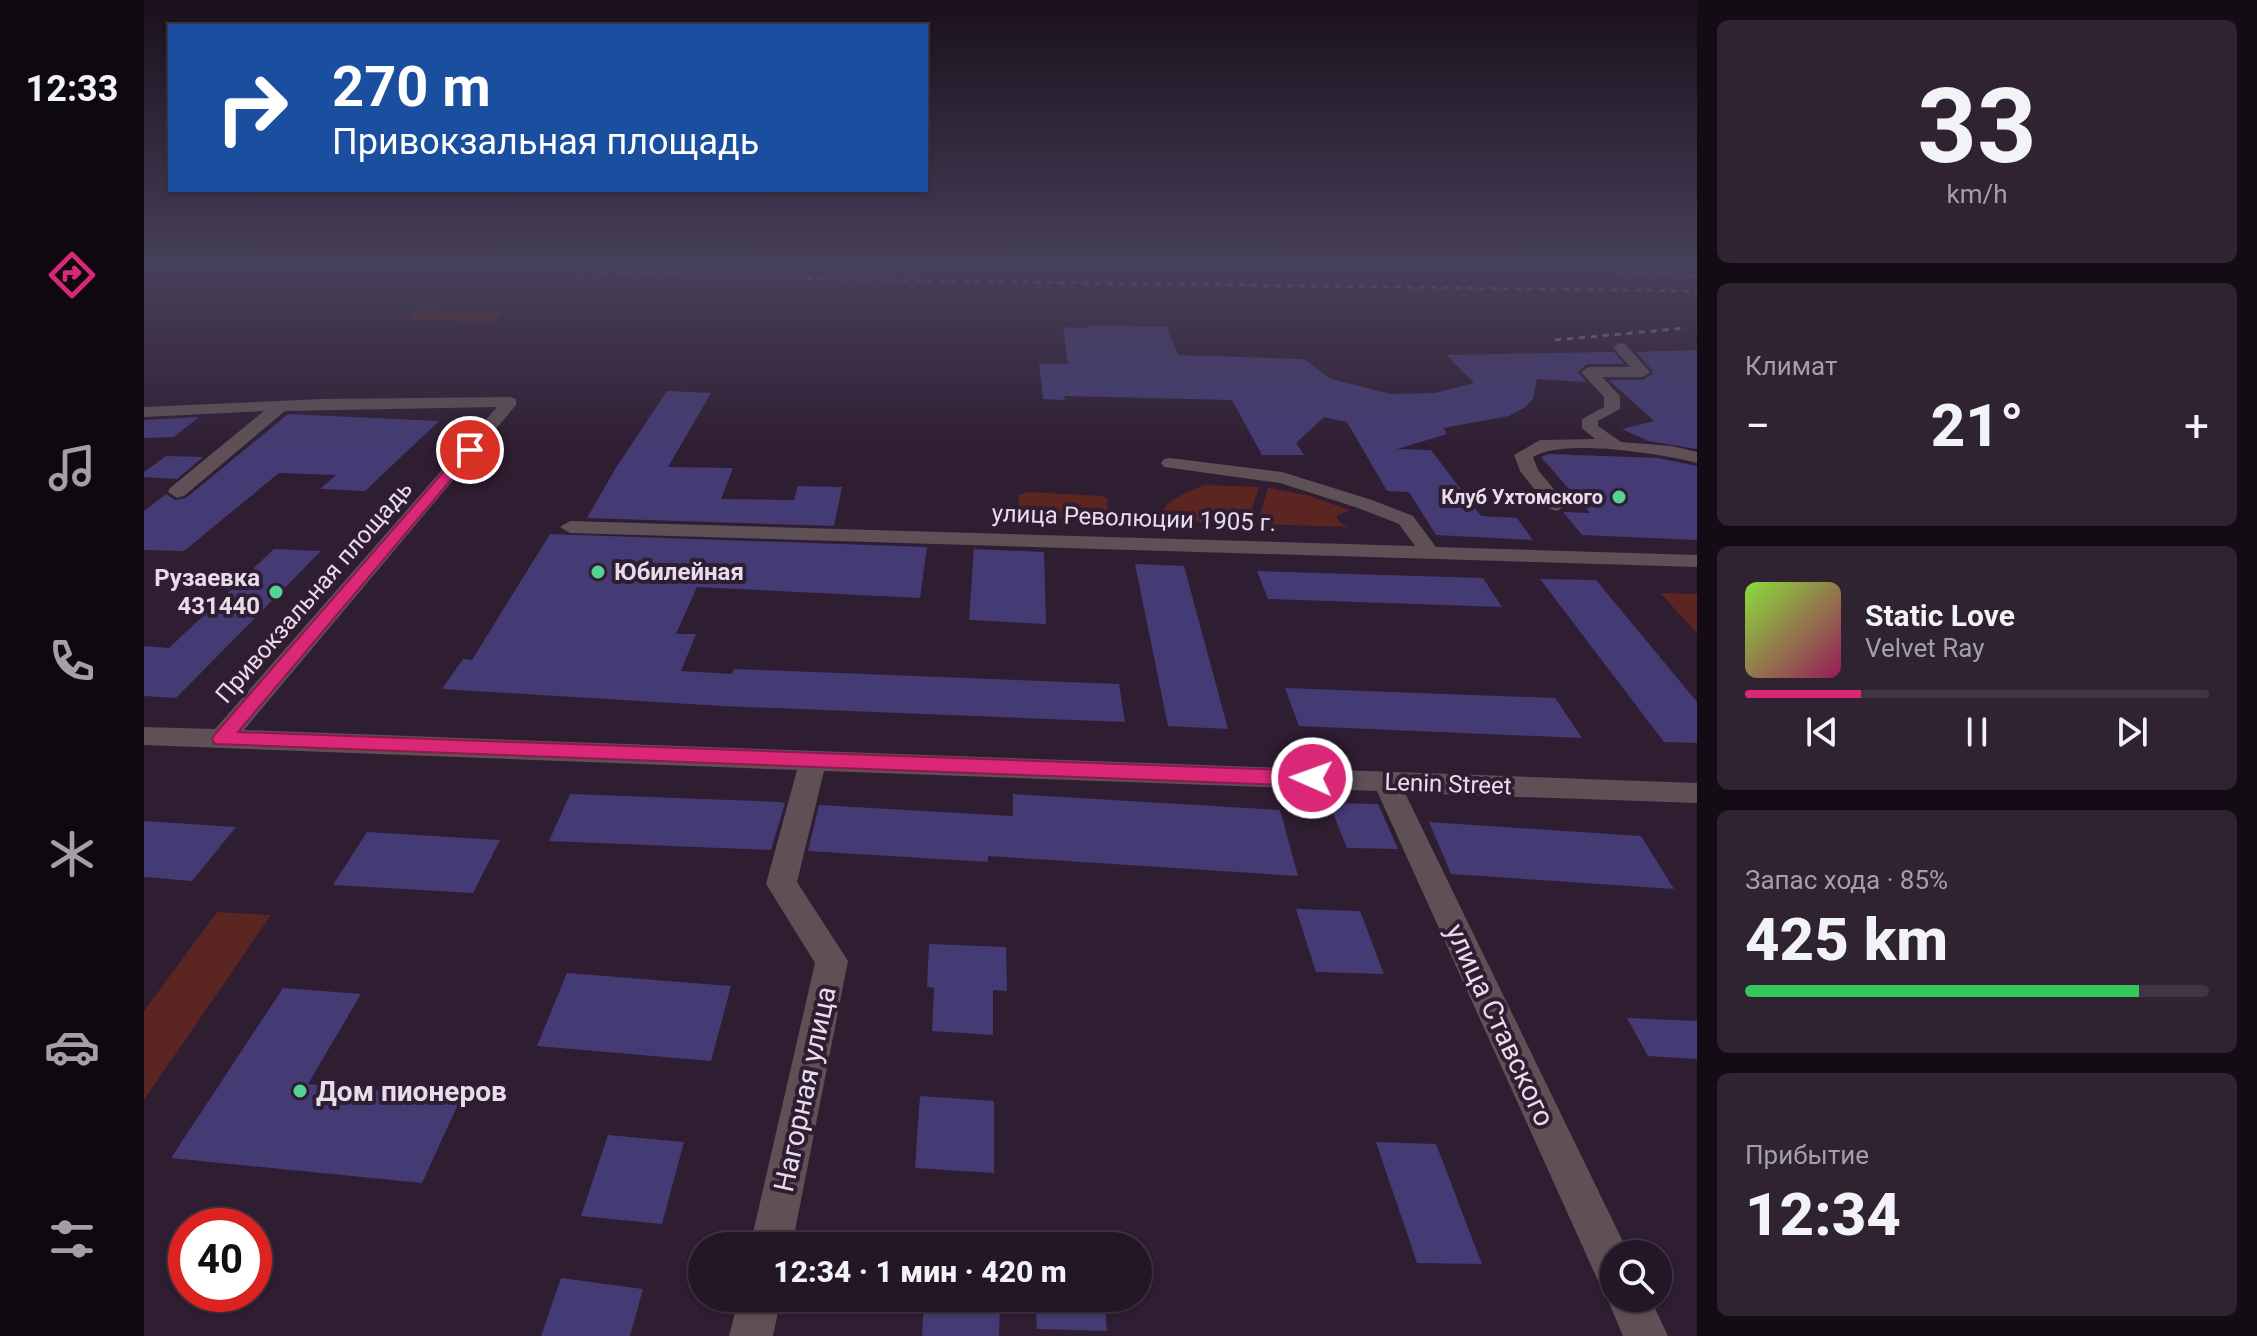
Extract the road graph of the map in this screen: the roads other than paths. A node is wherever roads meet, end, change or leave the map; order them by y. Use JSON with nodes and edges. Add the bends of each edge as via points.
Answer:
{"nodes":[{"id":1,"x":1620,"y":347,"type":"dead end"},
{"id":2,"x":281,"y":406,"type":"junction"},
{"id":3,"x":144,"y":412,"type":"edge"},
{"id":4,"x":1615,"y":445,"type":"junction"},
{"id":5,"x":1697,"y":458,"type":"edge"},
{"id":6,"x":1170,"y":463,"type":"dead end"},
{"id":7,"x":177,"y":492,"type":"dead end"},
{"id":8,"x":1557,"y":505,"type":"dead end"},
{"id":9,"x":570,"y":527,"type":"dead end"},
{"id":10,"x":1430,"y":553,"type":"junction"},
{"id":11,"x":1697,"y":561,"type":"edge"},
{"id":12,"x":144,"y":736,"type":"edge"},
{"id":13,"x":222,"y":739,"type":"junction"},
{"id":14,"x":813,"y":759,"type":"junction"},
{"id":15,"x":1386,"y":781,"type":"junction"},
{"id":16,"x":1697,"y":793,"type":"edge"},
{"id":17,"x":774,"y":1232,"type":"edge"},
{"id":18,"x":1601,"y":1240,"type":"edge"},
{"id":19,"x":757,"y":1312,"type":"edge"},
{"id":20,"x":1635,"y":1312,"type":"edge"},
{"id":21,"x":751,"y":1336,"type":"edge"},
{"id":22,"x":1646,"y":1336,"type":"edge"}],
"edges":[{"from":1,"to":4,"type":"street","via":[[1642,372],[1589,372],[1612,396],[1612,409],[1590,419],[1590,428]]},
{"from":2,"to":3,"type":"street"},
{"from":2,"to":7,"type":"street"},
{"from":2,"to":13,"type":"street","name":"Привокзальная площадь","via":[[510,402]]},
{"from":4,"to":5,"type":"street"},
{"from":4,"to":8,"type":"street","via":[[1540,445],[1523,455],[1529,471]]},
{"from":6,"to":10,"type":"street","via":[[1282,478],[1365,504],[1406,520]]},
{"from":9,"to":10,"type":"street","name":"улица Революции 1905 г."},
{"from":10,"to":11,"type":"street","name":"улица Революции 1905 г."},
{"from":12,"to":13,"type":"street","name":"Lenin Street"},
{"from":13,"to":14,"type":"street","name":"Lenin Street"},
{"from":14,"to":15,"type":"street","name":"Lenin Street"},
{"from":14,"to":17,"type":"street","name":"Нагорная улица","via":[[781,884],[832,961]]},
{"from":15,"to":16,"type":"street","name":"Lenin Street"},
{"from":15,"to":18,"type":"street","name":"улица Ставского"},
{"from":19,"to":21,"type":"street"},
{"from":20,"to":22,"type":"street"}]}
